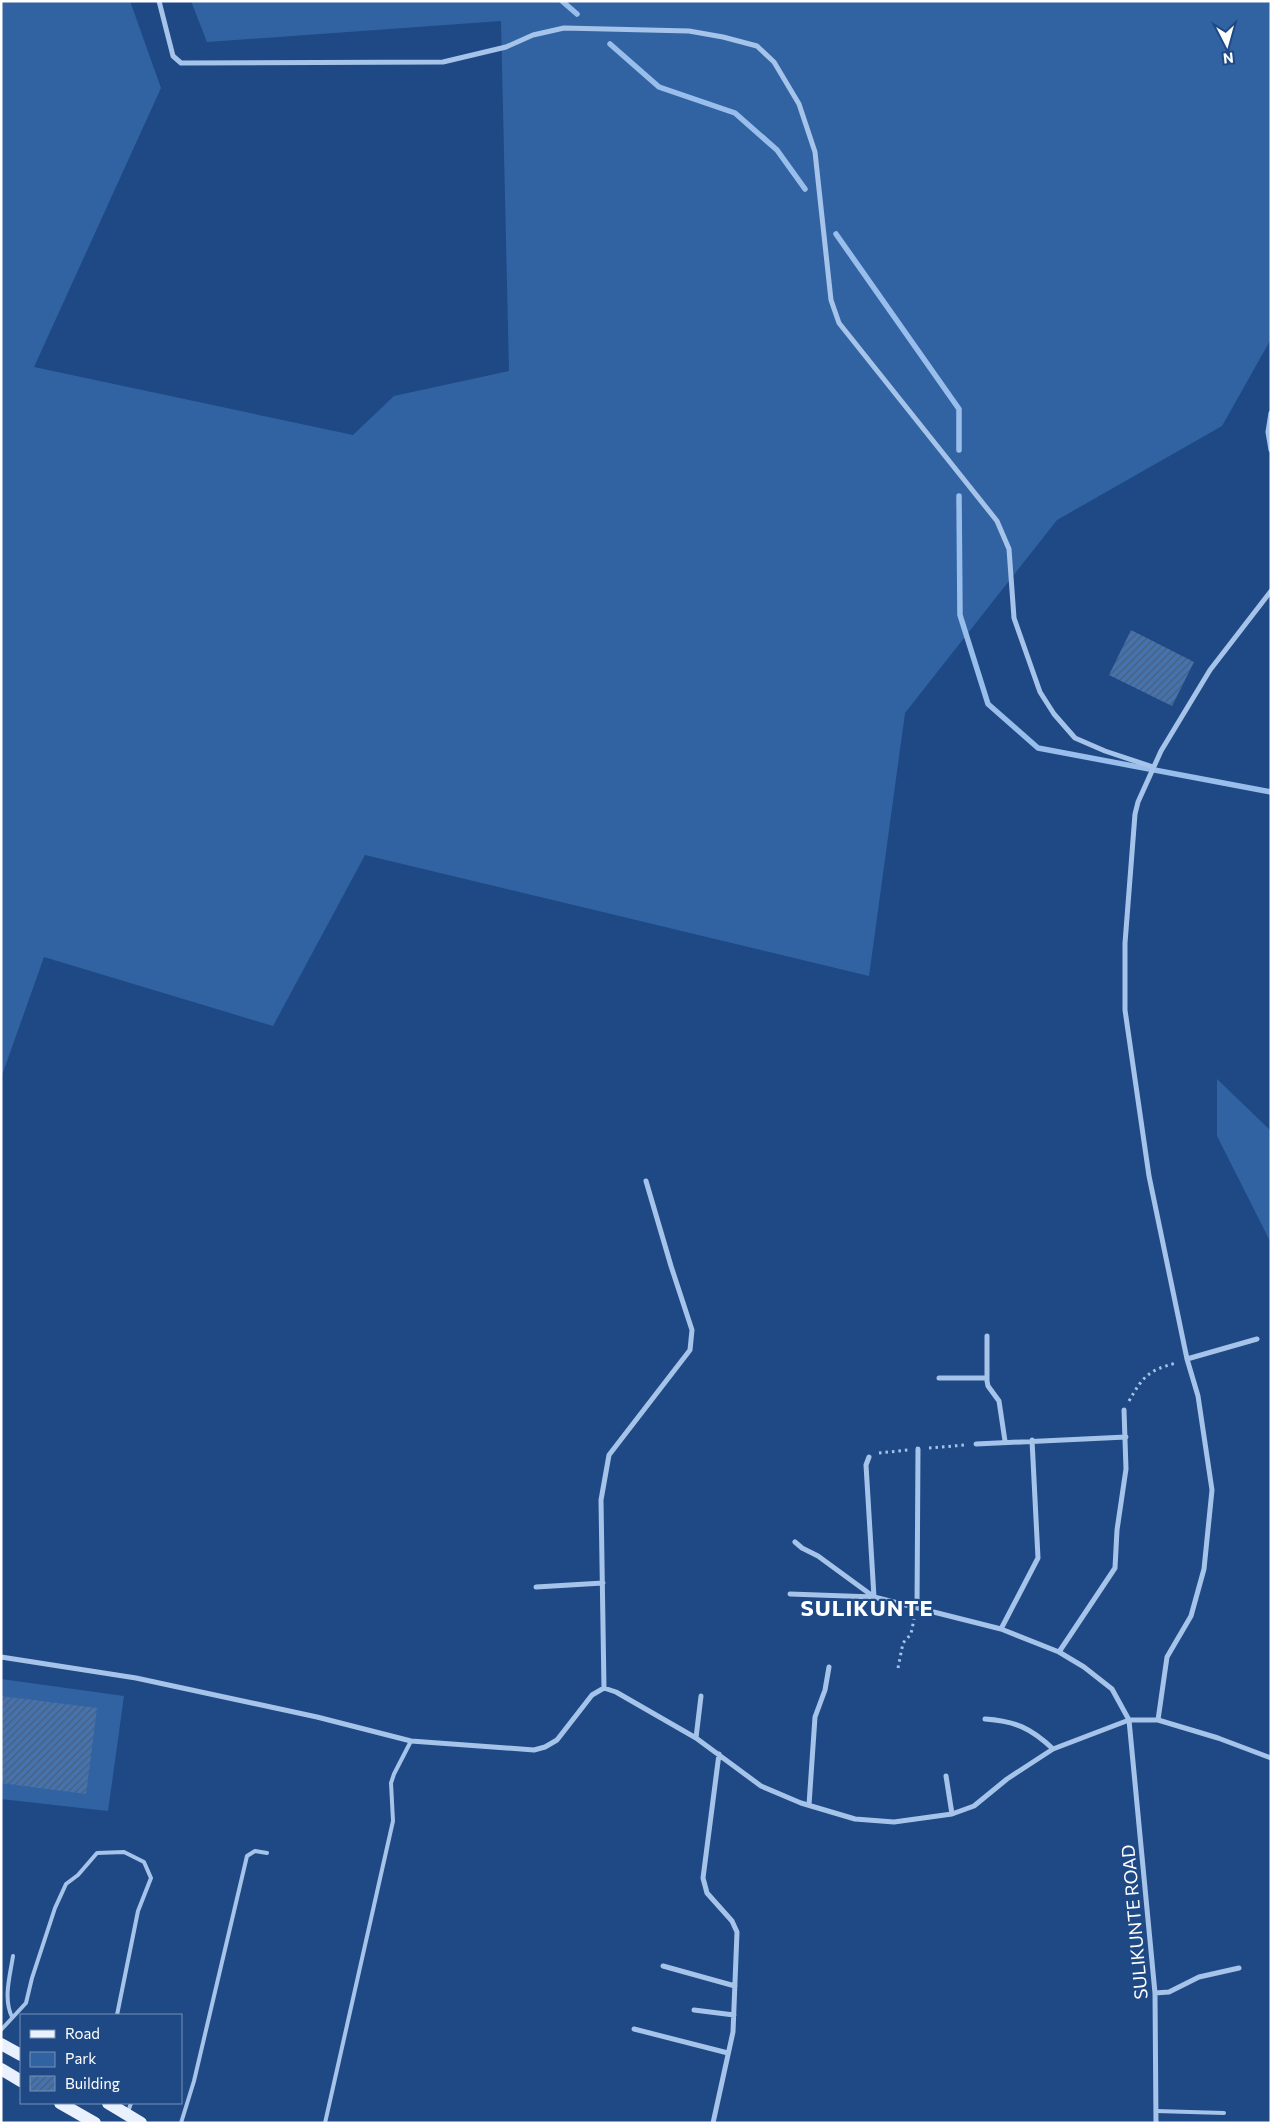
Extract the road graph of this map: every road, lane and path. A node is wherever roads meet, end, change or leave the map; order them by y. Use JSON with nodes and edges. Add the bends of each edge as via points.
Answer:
{"nodes":[{"id":1,"x":159,"y":1,"type":"edge"},
{"id":2,"x":1271,"y":413,"type":"edge"},
{"id":3,"x":1271,"y":450,"type":"edge"},
{"id":4,"x":1271,"y":591,"type":"edge"},
{"id":5,"x":1153,"y":768,"type":"junction"},
{"id":6,"x":646,"y":1181,"type":"dead end"},
{"id":7,"x":988,"y":1336,"type":"dead end"},
{"id":8,"x":1256,"y":1339,"type":"dead end"},
{"id":9,"x":1187,"y":1359,"type":"junction"},
{"id":10,"x":939,"y":1378,"type":"dead end"},
{"id":11,"x":986,"y":1378,"type":"junction"},
{"id":12,"x":1124,"y":1410,"type":"joint"},
{"id":13,"x":1126,"y":1436,"type":"junction"},
{"id":14,"x":1032,"y":1440,"type":"junction"},
{"id":15,"x":1005,"y":1441,"type":"junction"},
{"id":16,"x":976,"y":1444,"type":"joint"},
{"id":17,"x":918,"y":1449,"type":"junction"},
{"id":18,"x":870,"y":1457,"type":"joint"},
{"id":19,"x":795,"y":1542,"type":"dead end"},
{"id":20,"x":603,"y":1583,"type":"junction"},
{"id":21,"x":536,"y":1587,"type":"dead end"},
{"id":22,"x":790,"y":1594,"type":"dead end"},
{"id":23,"x":874,"y":1598,"type":"junction"},
{"id":24,"x":917,"y":1608,"type":"junction"},
{"id":25,"x":1001,"y":1629,"type":"junction"},
{"id":26,"x":1059,"y":1652,"type":"junction"},
{"id":27,"x":1,"y":1657,"type":"edge"},
{"id":28,"x":829,"y":1667,"type":"dead end"},
{"id":29,"x":898,"y":1668,"type":"dead end"},
{"id":30,"x":604,"y":1688,"type":"junction"},
{"id":31,"x":701,"y":1696,"type":"dead end"},
{"id":32,"x":985,"y":1719,"type":"dead end"},
{"id":33,"x":1129,"y":1720,"type":"junction"},
{"id":34,"x":1158,"y":1720,"type":"junction"},
{"id":35,"x":696,"y":1738,"type":"junction"},
{"id":36,"x":411,"y":1741,"type":"junction"},
{"id":37,"x":1052,"y":1749,"type":"junction"},
{"id":38,"x":719,"y":1754,"type":"junction"},
{"id":39,"x":1271,"y":1758,"type":"edge"},
{"id":40,"x":946,"y":1776,"type":"dead end"},
{"id":41,"x":809,"y":1805,"type":"junction"},
{"id":42,"x":952,"y":1814,"type":"junction"},
{"id":43,"x":267,"y":1853,"type":"dead end"},
{"id":44,"x":13,"y":1956,"type":"dead end"},
{"id":45,"x":663,"y":1966,"type":"dead end"},
{"id":46,"x":1239,"y":1968,"type":"dead end"},
{"id":47,"x":735,"y":1986,"type":"junction"},
{"id":48,"x":1156,"y":1994,"type":"junction"},
{"id":49,"x":694,"y":2010,"type":"dead end"},
{"id":50,"x":117,"y":2014,"type":"edge"},
{"id":51,"x":734,"y":2015,"type":"junction"},
{"id":52,"x":12,"y":2017,"type":"junction"},
{"id":53,"x":1,"y":2030,"type":"edge"},
{"id":54,"x":634,"y":2030,"type":"dead end"},
{"id":55,"x":1,"y":2044,"type":"edge"},
{"id":56,"x":20,"y":2054,"type":"edge"},
{"id":57,"x":728,"y":2054,"type":"junction"},
{"id":58,"x":1,"y":2069,"type":"edge"},
{"id":59,"x":20,"y":2080,"type":"edge"},
{"id":60,"x":62,"y":2104,"type":"edge"},
{"id":61,"x":112,"y":2104,"type":"edge"},
{"id":62,"x":129,"y":2108,"type":"edge"},
{"id":63,"x":1156,"y":2112,"type":"junction"},
{"id":64,"x":1224,"y":2113,"type":"dead end"},
{"id":65,"x":95,"y":2123,"type":"edge"},
{"id":66,"x":141,"y":2123,"type":"edge"},
{"id":67,"x":181,"y":2123,"type":"edge"},
{"id":68,"x":325,"y":2123,"type":"edge"},
{"id":69,"x":713,"y":2123,"type":"edge"},
{"id":70,"x":1156,"y":2123,"type":"edge"}],
"edges":[{"from":1,"to":5,"type":"street","via":[[174,56],[181,63],[443,62],[506,47],[533,35],[564,28],[689,31],[757,46],[774,62],[799,104],[815,152],[830,300],[839,323],[997,521],[1009,549],[1014,618],[1040,692],[1075,738]]},
{"from":2,"to":3,"type":"street","via":[[1268,432]]},
{"from":4,"to":5,"type":"street","via":[[1210,670]]},
{"from":5,"to":9,"type":"street","via":[[1135,814],[1125,943],[1124,1010],[1149,1176]]},
{"from":6,"to":20,"type":"street","via":[[692,1330],[690,1350],[609,1455],[602,1500]]},
{"from":7,"to":11,"type":"street"},
{"from":8,"to":9,"type":"street"},
{"from":9,"to":12,"type":"path","via":[[1157,1368],[1140,1382]]},
{"from":9,"to":34,"type":"street","via":[[1198,1396],[1211,1476],[1212,1503],[1204,1569],[1191,1616],[1167,1657]]},
{"from":10,"to":11,"type":"street"},
{"from":11,"to":15,"type":"street","via":[[999,1402]]},
{"from":12,"to":13,"type":"street"},
{"from":13,"to":14,"type":"street"},
{"from":13,"to":26,"type":"street","via":[[1126,1469],[1115,1568]]},
{"from":14,"to":15,"type":"street"},
{"from":14,"to":25,"type":"street","via":[[1038,1558]]},
{"from":15,"to":16,"type":"street"},
{"from":16,"to":17,"type":"path"},
{"from":17,"to":18,"type":"path"},
{"from":17,"to":24,"type":"street"},
{"from":18,"to":23,"type":"street","via":[[866,1465]]},
{"from":19,"to":23,"type":"street"},
{"from":20,"to":21,"type":"street"},
{"from":20,"to":30,"type":"street"},
{"from":22,"to":23,"type":"street"},
{"from":23,"to":24,"type":"street"},
{"from":24,"to":25,"type":"street"},
{"from":24,"to":29,"type":"path","via":[[911,1634],[903,1643]]},
{"from":25,"to":26,"type":"street"},
{"from":26,"to":33,"type":"street","via":[[1084,1666],[1112,1689]]},
{"from":27,"to":36,"type":"street","via":[[136,1678]]},
{"from":28,"to":41,"type":"street","via":[[815,1718]]},
{"from":30,"to":35,"type":"street"},
{"from":30,"to":36,"type":"street","via":[[592,1695],[557,1740],[545,1747],[534,1750]]},
{"from":31,"to":35,"type":"street"},
{"from":32,"to":37,"type":"street","via":[[1021,1726],[1039,1736]]},
{"from":33,"to":34,"type":"street"},
{"from":33,"to":37,"type":"street"},
{"from":33,"to":48,"type":"street","name":"SULIKUNTE ROAD"},
{"from":34,"to":39,"type":"street"},
{"from":35,"to":38,"type":"street"},
{"from":36,"to":68,"type":"lane","via":[[394,1774],[392,1821]]},
{"from":37,"to":42,"type":"street","via":[[974,1806]]},
{"from":38,"to":41,"type":"street","via":[[761,1786]]},
{"from":38,"to":47,"type":"street","via":[[703,1878],[707,1894],[732,1921],[737,1932]]},
{"from":40,"to":42,"type":"street"},
{"from":41,"to":42,"type":"street","via":[[855,1819],[894,1822]]},
{"from":43,"to":67,"type":"lane","via":[[255,1851],[247,1856],[194,2081]]},
{"from":44,"to":52,"type":"lane","via":[[8,1992],[8,2008]]},
{"from":45,"to":47,"type":"street"},
{"from":46,"to":48,"type":"street","via":[[1199,1977],[1169,1992]]},
{"from":47,"to":51,"type":"street"},
{"from":48,"to":63,"type":"street","name":"SULIKUNTE ROAD"},
{"from":49,"to":51,"type":"street"},
{"from":50,"to":52,"type":"lane","via":[[138,1911],[151,1878],[144,1862],[124,1852],[96,1853],[66,1884],[54,1908],[26,2003]]},
{"from":51,"to":57,"type":"street"},
{"from":52,"to":53,"type":"lane"},
{"from":54,"to":57,"type":"street"},
{"from":55,"to":56,"type":"main road"},
{"from":57,"to":69,"type":"street"},
{"from":58,"to":59,"type":"main road"},
{"from":60,"to":65,"type":"main road"},
{"from":61,"to":62,"type":"main road"},
{"from":62,"to":66,"type":"main road"},
{"from":63,"to":64,"type":"lane"},
{"from":63,"to":70,"type":"street","name":"SULIKUNTE ROAD"}]}
